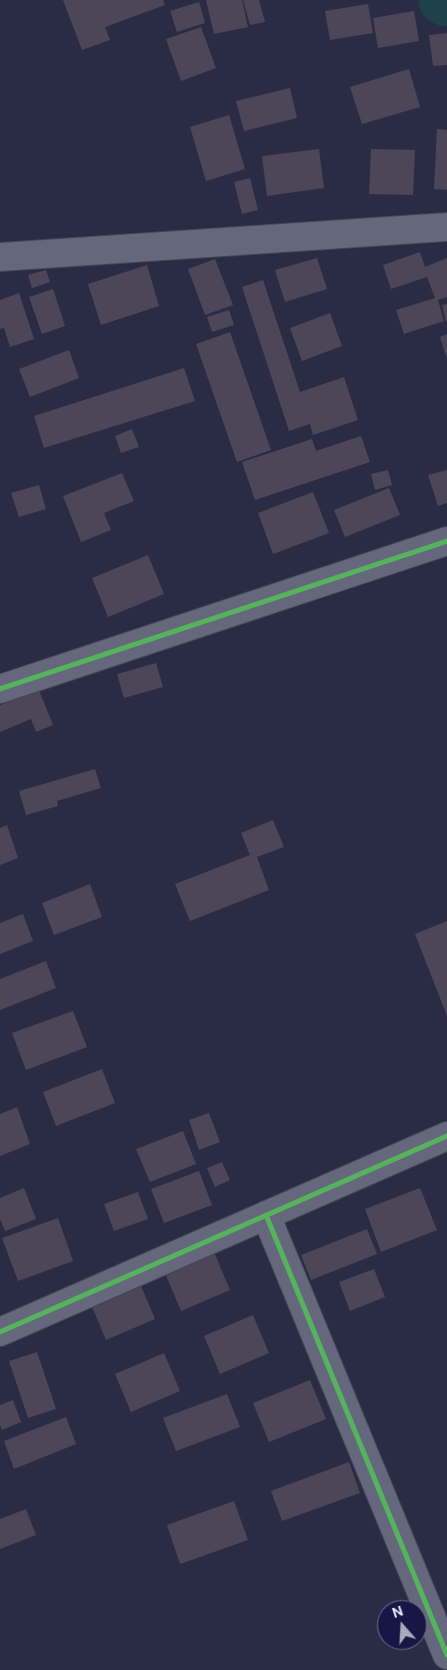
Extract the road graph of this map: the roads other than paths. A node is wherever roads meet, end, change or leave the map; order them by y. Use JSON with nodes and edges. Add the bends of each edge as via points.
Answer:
{"nodes":[{"id":1,"x":447,"y":227,"type":"edge"},
{"id":2,"x":0,"y":257,"type":"edge"},
{"id":3,"x":447,"y":541,"type":"edge"},
{"id":4,"x":0,"y":689,"type":"edge"},
{"id":5,"x":447,"y":1136,"type":"edge"},
{"id":6,"x":266,"y":1214,"type":"junction"},
{"id":7,"x":0,"y":1332,"type":"edge"},
{"id":8,"x":447,"y":1655,"type":"edge"}],
"edges":[{"from":1,"to":2,"type":"street"},
{"from":3,"to":4,"type":"street"},
{"from":5,"to":6,"type":"street"},
{"from":6,"to":7,"type":"street"},
{"from":6,"to":8,"type":"street"}]}
